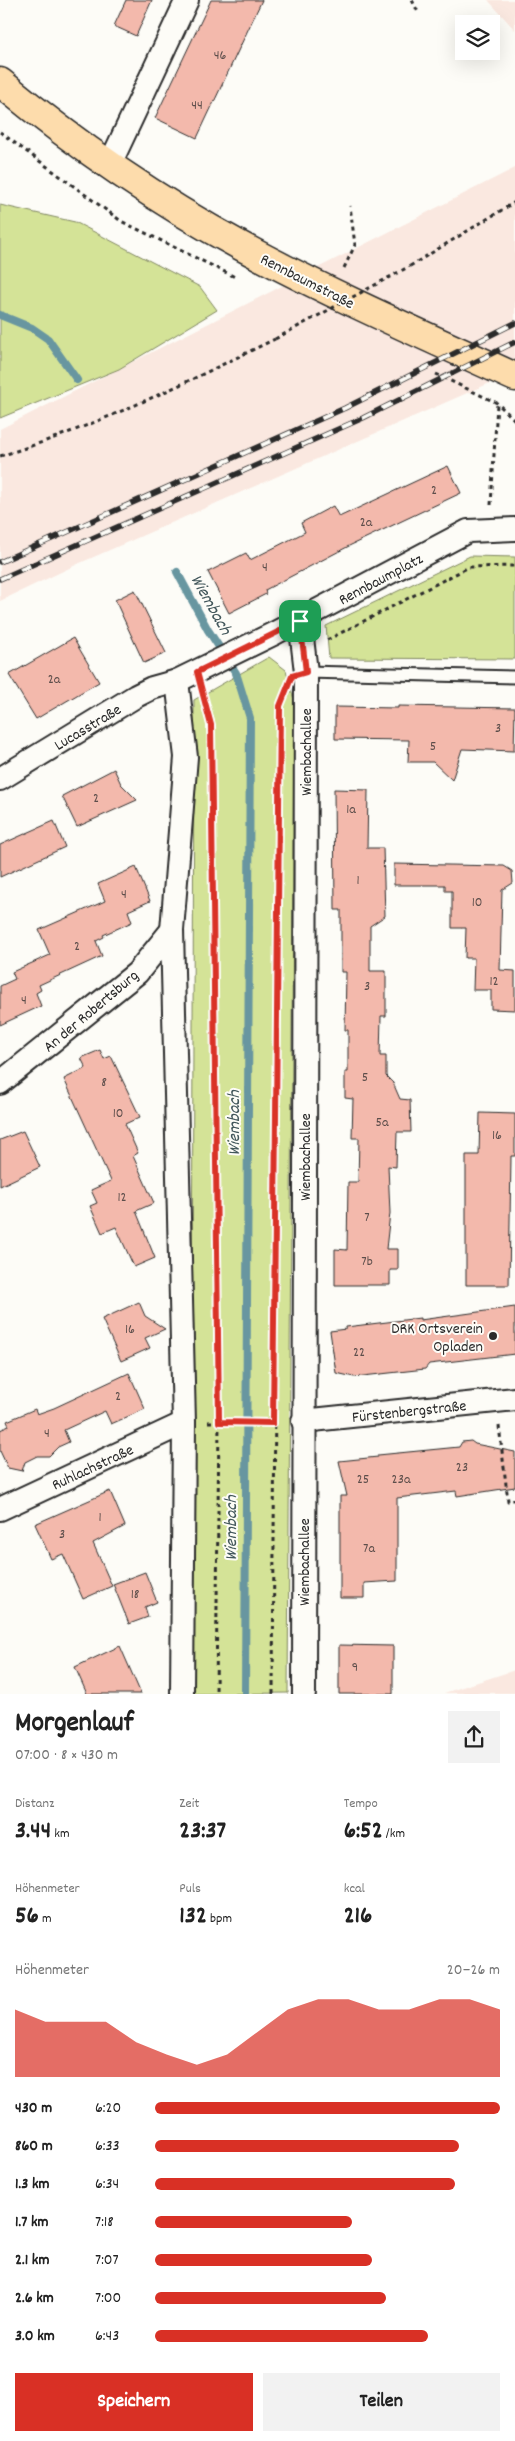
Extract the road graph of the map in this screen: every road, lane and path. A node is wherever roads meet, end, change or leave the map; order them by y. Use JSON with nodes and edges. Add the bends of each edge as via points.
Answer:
{"nodes":[{"id":1,"x":187,"y":0,"type":"edge"},
{"id":2,"x":412,"y":0,"type":"edge"},
{"id":3,"x":419,"y":14,"type":"dead end"},
{"id":4,"x":0,"y":82,"type":"edge"},
{"id":5,"x":110,"y":164,"type":"junction"},
{"id":6,"x":515,"y":202,"type":"edge"},
{"id":7,"x":350,"y":206,"type":"dead end"},
{"id":8,"x":332,"y":293,"type":"junction"},
{"id":9,"x":515,"y":377,"type":"edge"},
{"id":10,"x":497,"y":403,"type":"dead end"},
{"id":11,"x":0,"y":456,"type":"edge"},
{"id":12,"x":515,"y":529,"type":"edge"},
{"id":13,"x":489,"y":530,"type":"junction"},
{"id":14,"x":515,"y":566,"type":"edge"},
{"id":15,"x":300,"y":621,"type":"junction"},
{"id":16,"x":305,"y":662,"type":"junction"},
{"id":17,"x":187,"y":676,"type":"junction"},
{"id":18,"x":515,"y":677,"type":"edge"},
{"id":19,"x":208,"y":716,"type":"dead end"},
{"id":20,"x":211,"y":744,"type":"dead end"},
{"id":21,"x":211,"y":774,"type":"dead end"},
{"id":22,"x":0,"y":779,"type":"edge"},
{"id":23,"x":278,"y":925,"type":"dead end"},
{"id":24,"x":172,"y":930,"type":"junction"},
{"id":25,"x":0,"y":1083,"type":"edge"},
{"id":26,"x":505,"y":1400,"type":"edge"},
{"id":27,"x":303,"y":1421,"type":"junction"},
{"id":28,"x":219,"y":1422,"type":"junction"},
{"id":29,"x":184,"y":1423,"type":"junction"},
{"id":30,"x":273,"y":1423,"type":"junction"},
{"id":31,"x":515,"y":1500,"type":"edge"},
{"id":32,"x":0,"y":1509,"type":"edge"},
{"id":33,"x":182,"y":1694,"type":"edge"},
{"id":34,"x":216,"y":1694,"type":"edge"},
{"id":35,"x":273,"y":1694,"type":"edge"},
{"id":36,"x":304,"y":1694,"type":"edge"}],
"edges":[{"from":1,"to":5,"type":"street"},
{"from":2,"to":3,"type":"path"},
{"from":4,"to":5,"type":"main road","name":"Rennbaumstraße"},
{"from":5,"to":8,"type":"main road","name":"Rennbaumstraße","via":[[240,245]]},
{"from":6,"to":11,"type":"path","bridge":true,"via":[[410,266],[275,340],[128,410]]},
{"from":7,"to":8,"type":"path","via":[[355,245]]},
{"from":8,"to":9,"type":"main road","name":"Rennbaumstraße"},
{"from":10,"to":13,"type":"path"},
{"from":12,"to":13,"type":"street","name":"Rennbaumplatz"},
{"from":13,"to":15,"type":"street","name":"Rennbaumplatz","via":[[468,531]]},
{"from":14,"to":16,"type":"path","via":[[469,567]]},
{"from":15,"to":16,"type":"street","name":"Wiembachallee"},
{"from":15,"to":17,"type":"street","name":"Rennbaumplatz"},
{"from":16,"to":18,"type":"lane"},
{"from":16,"to":27,"type":"street","name":"Wiembachallee"},
{"from":17,"to":22,"type":"street","name":"Lucasstraße","via":[[136,696]]},
{"from":17,"to":24,"type":"street","via":[[186,756]]},
{"from":19,"to":20,"type":"path"},
{"from":21,"to":28,"type":"path"},
{"from":23,"to":30,"type":"path"},
{"from":24,"to":25,"type":"street","name":"An der Robertsburg","via":[[136,973]]},
{"from":24,"to":29,"type":"street"},
{"from":26,"to":27,"type":"street","name":"Fürstenbergstraße"},
{"from":26,"to":31,"type":"path","via":[[508,1501]]},
{"from":27,"to":36,"type":"street","name":"Wiembachallee"},
{"from":28,"to":30,"type":"path"},
{"from":28,"to":34,"type":"path"},
{"from":29,"to":32,"type":"street","name":"Ruhlachstraße"},
{"from":29,"to":33,"type":"street"},
{"from":30,"to":35,"type":"path"}]}
